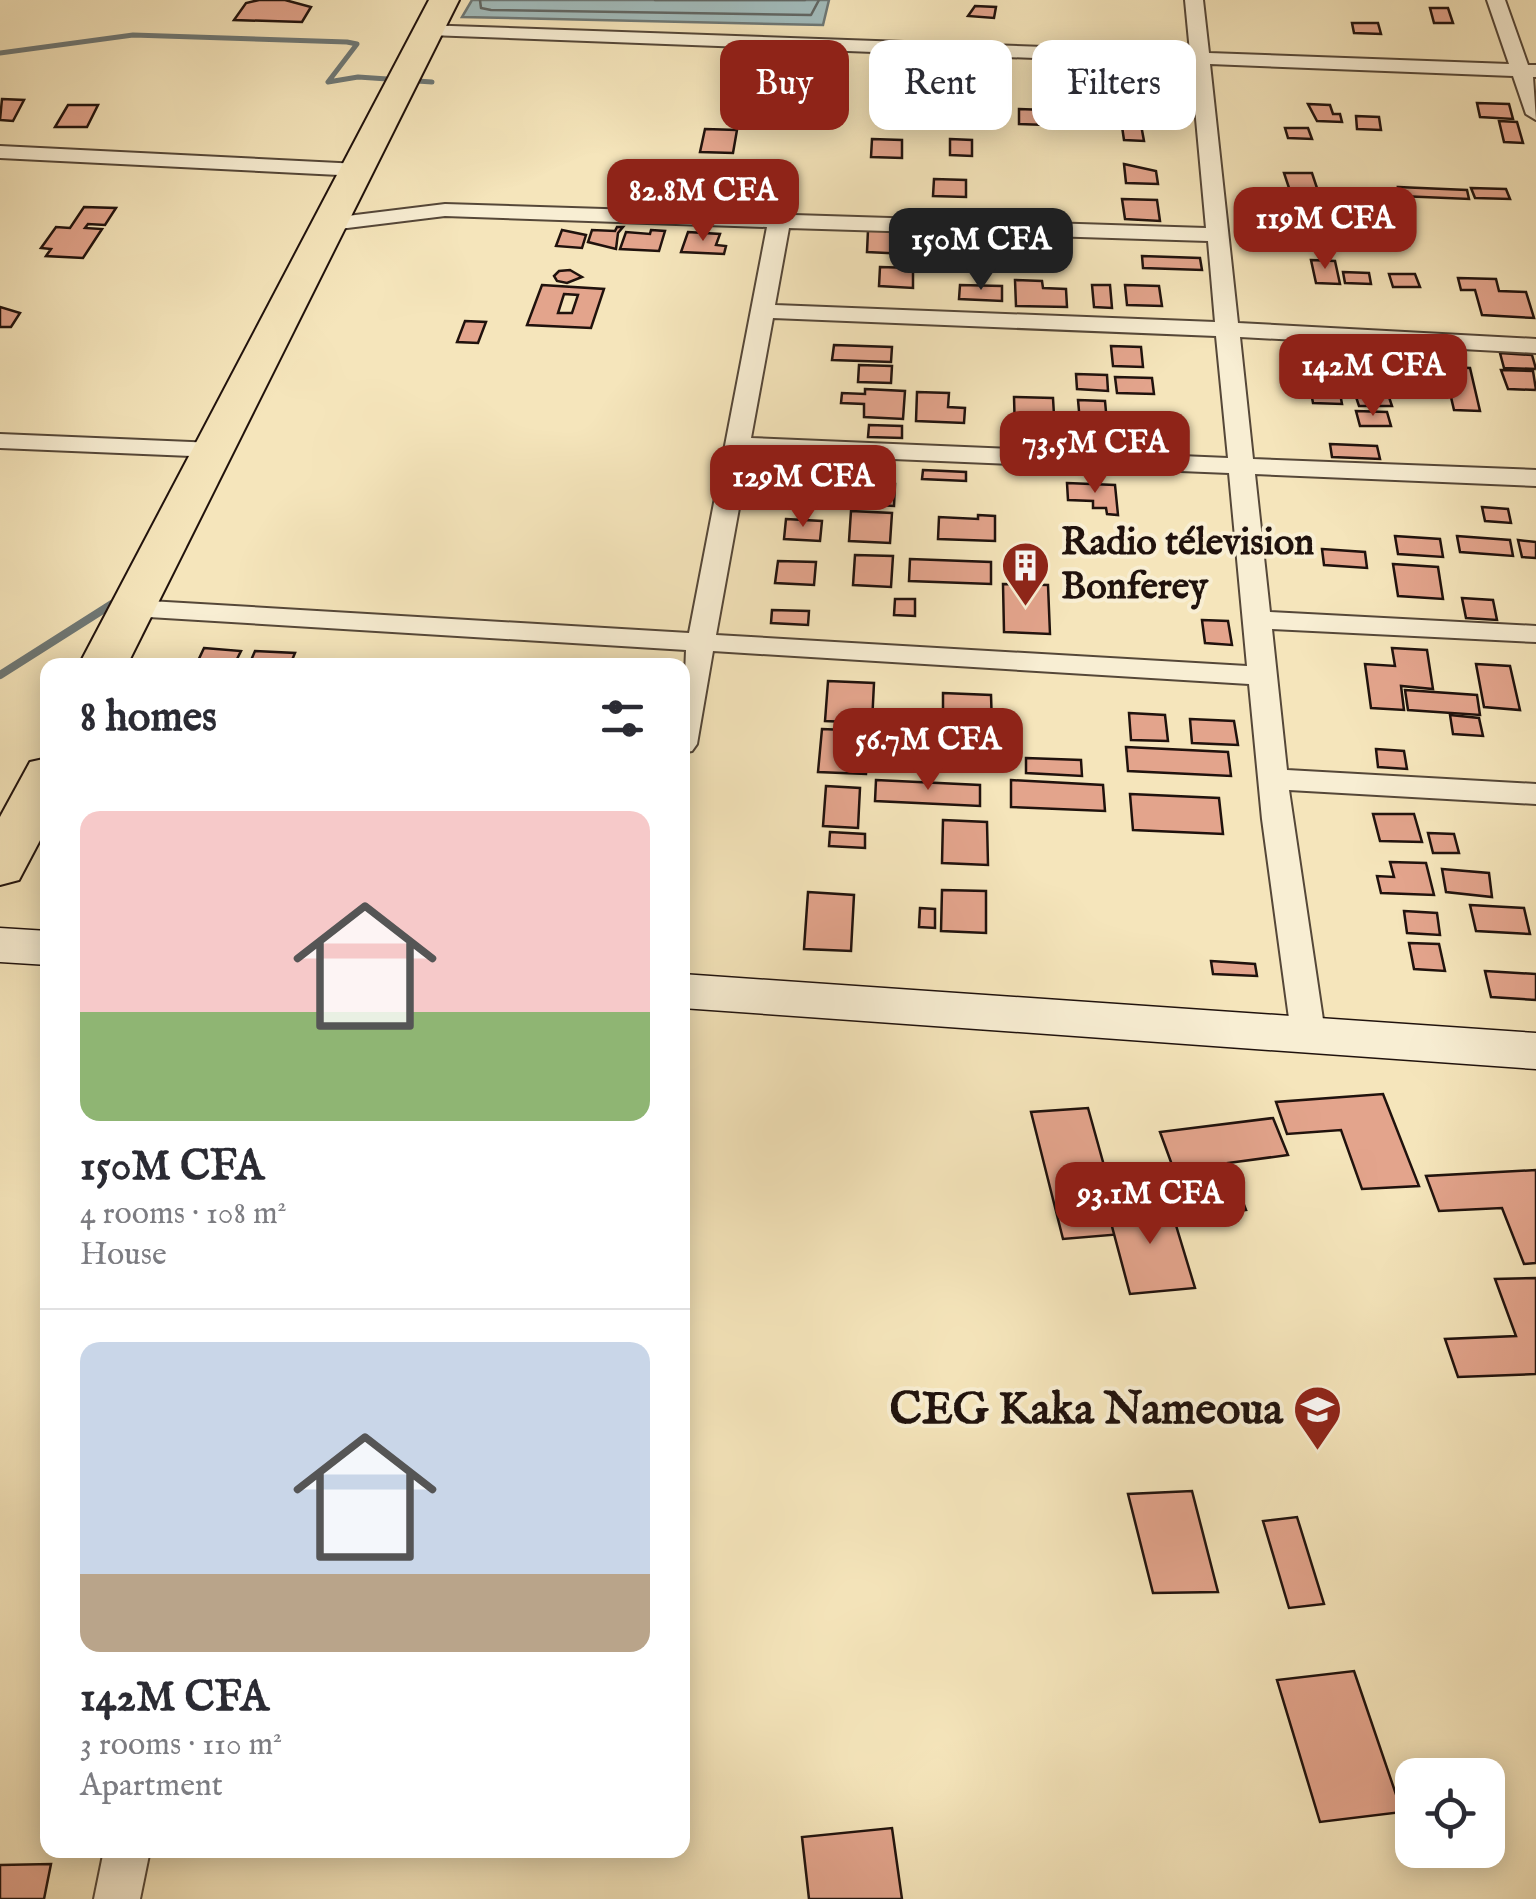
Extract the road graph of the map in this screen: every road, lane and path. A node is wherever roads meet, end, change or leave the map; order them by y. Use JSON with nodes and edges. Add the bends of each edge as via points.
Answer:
{"nodes":[{"id":1,"x":1194,"y":0,"type":"edge"},
{"id":2,"x":1496,"y":0,"type":"edge"},
{"id":3,"x":445,"y":19,"type":"edge"},
{"id":4,"x":1200,"y":59,"type":"junction"},
{"id":5,"x":1530,"y":71,"type":"edge"},
{"id":6,"x":1536,"y":114,"type":"edge"},
{"id":7,"x":0,"y":152,"type":"edge"},
{"id":8,"x":359,"y":170,"type":"junction"},
{"id":9,"x":779,"y":222,"type":"junction"},
{"id":10,"x":331,"y":224,"type":"junction"},
{"id":11,"x":1218,"y":235,"type":"junction"},
{"id":12,"x":762,"y":312,"type":"junction"},
{"id":13,"x":1228,"y":328,"type":"junction"},
{"id":14,"x":1536,"y":346,"type":"edge"},
{"id":15,"x":0,"y":441,"type":"edge"},
{"id":16,"x":738,"y":445,"type":"junction"},
{"id":17,"x":216,"y":450,"type":"junction"},
{"id":18,"x":1242,"y":466,"type":"junction"},
{"id":19,"x":1536,"y":478,"type":"edge"},
{"id":20,"x":132,"y":608,"type":"junction"},
{"id":21,"x":1257,"y":620,"type":"junction"},
{"id":22,"x":1536,"y":634,"type":"edge"},
{"id":23,"x":702,"y":642,"type":"junction"},
{"id":24,"x":107,"y":658,"type":"edge"},
{"id":25,"x":1263,"y":676,"type":"junction"},
{"id":26,"x":690,"y":703,"type":"edge"},
{"id":27,"x":1273,"y":779,"type":"junction"},
{"id":28,"x":40,"y":790,"type":"edge"},
{"id":29,"x":1536,"y":794,"type":"edge"},
{"id":30,"x":0,"y":868,"type":"edge"},
{"id":31,"x":0,"y":945,"type":"edge"},
{"id":32,"x":40,"y":948,"type":"edge"},
{"id":33,"x":690,"y":992,"type":"edge"},
{"id":34,"x":1308,"y":1033,"type":"junction"},
{"id":35,"x":1536,"y":1051,"type":"edge"},
{"id":36,"x":126,"y":1858,"type":"edge"},
{"id":37,"x":118,"y":1899,"type":"edge"}],
"edges":[{"from":1,"to":4,"type":"street"},
{"from":2,"to":5,"type":"street"},
{"from":3,"to":4,"type":"street","via":[[494,31]]},
{"from":3,"to":8,"type":"highway"},
{"from":4,"to":5,"type":"street"},
{"from":4,"to":11,"type":"street"},
{"from":5,"to":6,"type":"street"},
{"from":7,"to":8,"type":"street"},
{"from":8,"to":10,"type":"highway"},
{"from":9,"to":10,"type":"street","via":[[445,210]]},
{"from":9,"to":11,"type":"street"},
{"from":9,"to":12,"type":"street"},
{"from":10,"to":17,"type":"highway"},
{"from":11,"to":13,"type":"street"},
{"from":12,"to":13,"type":"street"},
{"from":12,"to":16,"type":"street"},
{"from":13,"to":14,"type":"street"},
{"from":13,"to":18,"type":"street"},
{"from":15,"to":17,"type":"street"},
{"from":16,"to":18,"type":"street"},
{"from":16,"to":23,"type":"street"},
{"from":17,"to":20,"type":"highway"},
{"from":18,"to":19,"type":"street"},
{"from":18,"to":21,"type":"street"},
{"from":20,"to":23,"type":"street"},
{"from":20,"to":24,"type":"highway"},
{"from":21,"to":22,"type":"street"},
{"from":21,"to":25,"type":"street"},
{"from":23,"to":25,"type":"street"},
{"from":23,"to":26,"type":"street"},
{"from":25,"to":27,"type":"street"},
{"from":27,"to":29,"type":"street"},
{"from":27,"to":34,"type":"street"},
{"from":28,"to":30,"type":"highway"},
{"from":31,"to":32,"type":"main road"},
{"from":33,"to":34,"type":"main road"},
{"from":34,"to":35,"type":"main road"},
{"from":36,"to":37,"type":"street"}]}
